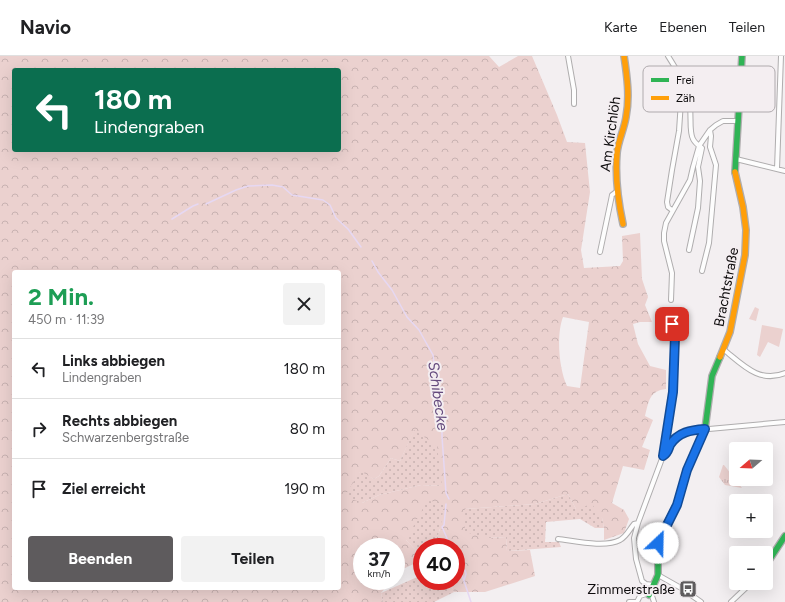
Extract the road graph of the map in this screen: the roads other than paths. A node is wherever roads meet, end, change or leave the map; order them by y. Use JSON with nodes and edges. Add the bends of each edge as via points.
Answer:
{"nodes":[{"id":1,"x":568,"y":56,"type":"edge"},
{"id":2,"x":624,"y":56,"type":"edge"},
{"id":3,"x":668,"y":56,"type":"edge"},
{"id":4,"x":742,"y":56,"type":"edge"},
{"id":5,"x":781,"y":56,"type":"edge"},
{"id":6,"x":675,"y":66,"type":"edge"},
{"id":7,"x":741,"y":66,"type":"edge"},
{"id":8,"x":574,"y":104,"type":"dead end"},
{"id":9,"x":680,"y":112,"type":"edge"},
{"id":10,"x":691,"y":112,"type":"edge"},
{"id":11,"x":739,"y":112,"type":"edge"},
{"id":12,"x":738,"y":121,"type":"junction"},
{"id":13,"x":710,"y":130,"type":"junction"},
{"id":14,"x":699,"y":146,"type":"junction"},
{"id":15,"x":736,"y":159,"type":"junction"},
{"id":16,"x":777,"y":169,"type":"junction"},
{"id":17,"x":785,"y":171,"type":"edge"},
{"id":18,"x":616,"y":192,"type":"junction"},
{"id":19,"x":672,"y":210,"type":"junction"},
{"id":20,"x":623,"y":224,"type":"dead end"},
{"id":21,"x":689,"y":250,"type":"dead end"},
{"id":22,"x":600,"y":252,"type":"dead end"},
{"id":23,"x":702,"y":272,"type":"dead end"},
{"id":24,"x":671,"y":300,"type":"dead end"},
{"id":25,"x":672,"y":324,"type":"dead end"},
{"id":26,"x":724,"y":349,"type":"junction"},
{"id":27,"x":785,"y":372,"type":"edge"},
{"id":28,"x":785,"y":422,"type":"edge"},
{"id":29,"x":705,"y":429,"type":"junction"},
{"id":30,"x":663,"y":456,"type":"junction"},
{"id":31,"x":638,"y":523,"type":"junction"},
{"id":32,"x":785,"y":536,"type":"edge"},
{"id":33,"x":558,"y":539,"type":"dead end"},
{"id":34,"x":773,"y":554,"type":"edge"},
{"id":35,"x":658,"y":575,"type":"junction"},
{"id":36,"x":654,"y":586,"type":"junction"},
{"id":37,"x":744,"y":590,"type":"edge"},
{"id":38,"x":649,"y":595,"type":"junction"},
{"id":39,"x":629,"y":602,"type":"edge"},
{"id":40,"x":638,"y":602,"type":"edge"},
{"id":41,"x":654,"y":602,"type":"edge"},
{"id":42,"x":701,"y":602,"type":"edge"},
{"id":43,"x":731,"y":602,"type":"edge"}],
"edges":[{"from":1,"to":8,"type":"street"},
{"from":2,"to":18,"type":"street","name":"Am Kirchlöh","via":[[628,104],[617,151]]},
{"from":3,"to":6,"type":"street"},
{"from":4,"to":7,"type":"street","name":"Brachtstraße"},
{"from":5,"to":16,"type":"street"},
{"from":9,"to":19,"type":"street","via":[[668,202]]},
{"from":10,"to":14,"type":"street","via":[[692,137]]},
{"from":11,"to":12,"type":"street","name":"Brachtstraße"},
{"from":12,"to":13,"type":"street","via":[[723,121]]},
{"from":12,"to":15,"type":"street","name":"Brachtstraße"},
{"from":13,"to":14,"type":"street"},
{"from":13,"to":23,"type":"street","via":[[710,147],[716,165],[709,243]]},
{"from":14,"to":19,"type":"street","via":[[690,180]]},
{"from":14,"to":21,"type":"street","via":[[702,152],[698,167],[698,208]]},
{"from":15,"to":16,"type":"street"},
{"from":15,"to":26,"type":"street","name":"Brachtstraße","via":[[735,175],[743,207],[746,242],[732,323]]},
{"from":16,"to":17,"type":"street"},
{"from":18,"to":20,"type":"street","name":"Am Kirchlöh"},
{"from":18,"to":22,"type":"street","name":"Am Kirchlöh","via":[[612,195]]},
{"from":19,"to":24,"type":"street","via":[[664,233],[672,273]]},
{"from":25,"to":30,"type":"street","via":[[675,336],[673,392]]},
{"from":26,"to":27,"type":"street","via":[[758,374],[778,376]]},
{"from":26,"to":29,"type":"street","name":"Brachtstraße","via":[[712,376]]},
{"from":28,"to":29,"type":"street"},
{"from":29,"to":30,"type":"street","via":[[683,433]]},
{"from":29,"to":35,"type":"street","name":"Brachtstraße","via":[[687,470],[677,505],[658,543]]},
{"from":30,"to":31,"type":"street"},
{"from":31,"to":33,"type":"street","via":[[634,524],[620,541],[612,543]]},
{"from":31,"to":36,"type":"street","via":[[634,546],[638,567],[644,583]]},
{"from":32,"to":34,"type":"street"},
{"from":35,"to":36,"type":"street","name":"Brachtstraße"},
{"from":35,"to":42,"type":"street"},
{"from":36,"to":38,"type":"street","name":"Brachtstraße"},
{"from":37,"to":43,"type":"street"},
{"from":38,"to":40,"type":"street","via":[[642,595]]},
{"from":38,"to":41,"type":"street"},
{"from":39,"to":40,"type":"street"}]}
